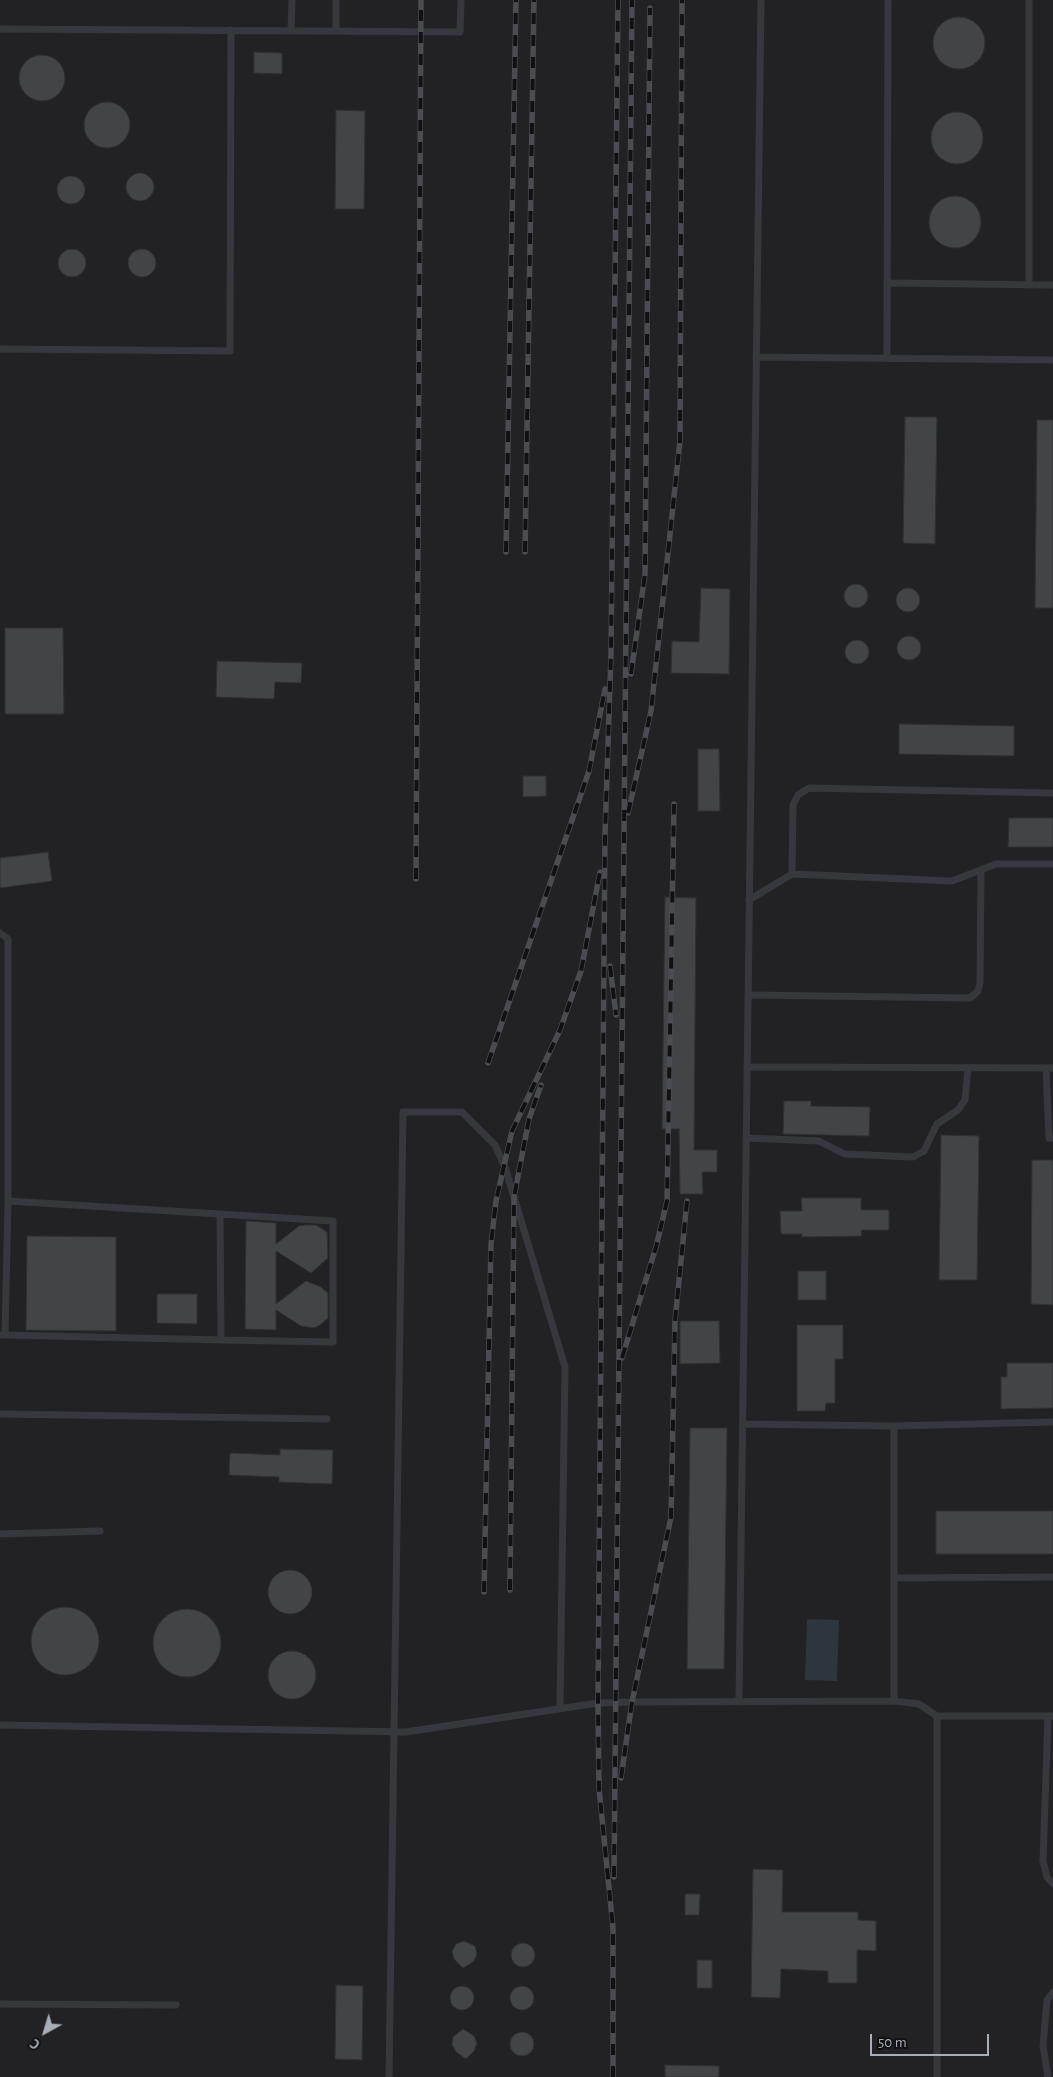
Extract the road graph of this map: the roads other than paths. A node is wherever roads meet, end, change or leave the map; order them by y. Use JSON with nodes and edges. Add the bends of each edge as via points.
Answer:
{"nodes":[{"id":1,"x":292,"y":0,"type":"edge"},
{"id":2,"x":336,"y":0,"type":"edge"},
{"id":3,"x":461,"y":0,"type":"edge"},
{"id":4,"x":760,"y":0,"type":"edge"},
{"id":5,"x":888,"y":0,"type":"edge"},
{"id":6,"x":1029,"y":0,"type":"edge"},
{"id":7,"x":0,"y":29,"type":"edge"},
{"id":8,"x":231,"y":30,"type":"junction"},
{"id":9,"x":291,"y":31,"type":"junction"},
{"id":10,"x":336,"y":31,"type":"junction"},
{"id":11,"x":887,"y":283,"type":"junction"},
{"id":12,"x":1029,"y":285,"type":"junction"},
{"id":13,"x":1053,"y":285,"type":"edge"},
{"id":14,"x":0,"y":349,"type":"edge"},
{"id":15,"x":756,"y":357,"type":"junction"},
{"id":16,"x":887,"y":358,"type":"junction"},
{"id":17,"x":1053,"y":360,"type":"edge"},
{"id":18,"x":1053,"y":793,"type":"edge"},
{"id":19,"x":1053,"y":864,"type":"edge"},
{"id":20,"x":980,"y":870,"type":"junction"},
{"id":21,"x":792,"y":874,"type":"junction"},
{"id":22,"x":749,"y":900,"type":"junction"},
{"id":23,"x":0,"y":933,"type":"edge"},
{"id":24,"x":748,"y":995,"type":"junction"},
{"id":25,"x":747,"y":1066,"type":"junction"},
{"id":26,"x":968,"y":1068,"type":"junction"},
{"id":27,"x":1049,"y":1068,"type":"edge"},
{"id":28,"x":746,"y":1138,"type":"junction"},
{"id":29,"x":1053,"y":1138,"type":"edge"},
{"id":30,"x":8,"y":1201,"type":"junction"},
{"id":31,"x":220,"y":1215,"type":"junction"},
{"id":32,"x":2,"y":1335,"type":"edge"},
{"id":33,"x":221,"y":1340,"type":"junction"},
{"id":34,"x":0,"y":1414,"type":"edge"},
{"id":35,"x":327,"y":1419,"type":"dead end"},
{"id":36,"x":1053,"y":1422,"type":"edge"},
{"id":37,"x":743,"y":1424,"type":"junction"},
{"id":38,"x":894,"y":1426,"type":"junction"},
{"id":39,"x":100,"y":1531,"type":"dead end"},
{"id":40,"x":0,"y":1534,"type":"edge"},
{"id":41,"x":1053,"y":1577,"type":"edge"},
{"id":42,"x":894,"y":1578,"type":"junction"},
{"id":43,"x":894,"y":1701,"type":"junction"},
{"id":44,"x":739,"y":1702,"type":"junction"},
{"id":45,"x":560,"y":1709,"type":"junction"},
{"id":46,"x":936,"y":1716,"type":"junction"},
{"id":47,"x":1050,"y":1716,"type":"edge"},
{"id":48,"x":0,"y":1724,"type":"edge"},
{"id":49,"x":394,"y":1732,"type":"junction"},
{"id":50,"x":1053,"y":1884,"type":"edge"},
{"id":51,"x":1053,"y":1992,"type":"edge"},
{"id":52,"x":0,"y":2004,"type":"edge"},
{"id":53,"x":176,"y":2005,"type":"dead end"},
{"id":54,"x":389,"y":2077,"type":"edge"},
{"id":55,"x":937,"y":2077,"type":"edge"},
{"id":56,"x":1048,"y":2077,"type":"edge"}],
"edges":[{"from":1,"to":9,"type":"lane"},
{"from":2,"to":10,"type":"lane"},
{"from":3,"to":10,"type":"lane","via":[[460,32]]},
{"from":4,"to":15,"type":"lane"},
{"from":5,"to":11,"type":"lane"},
{"from":6,"to":12,"type":"lane"},
{"from":7,"to":8,"type":"lane"},
{"from":8,"to":9,"type":"lane"},
{"from":8,"to":14,"type":"lane","via":[[230,351]]},
{"from":9,"to":10,"type":"lane"},
{"from":11,"to":12,"type":"lane"},
{"from":11,"to":16,"type":"lane"},
{"from":12,"to":13,"type":"lane"},
{"from":15,"to":16,"type":"lane"},
{"from":15,"to":22,"type":"lane"},
{"from":16,"to":17,"type":"lane"},
{"from":18,"to":21,"type":"lane","via":[[809,788],[798,795],[793,805]]},
{"from":19,"to":20,"type":"lane","via":[[996,864]]},
{"from":20,"to":21,"type":"lane","via":[[952,881]]},
{"from":20,"to":24,"type":"lane","via":[[980,983],[978,991],[970,998]]},
{"from":21,"to":22,"type":"lane"},
{"from":22,"to":24,"type":"lane"},
{"from":23,"to":30,"type":"lane","via":[[8,939]]},
{"from":24,"to":25,"type":"lane"},
{"from":25,"to":26,"type":"lane"},
{"from":25,"to":28,"type":"lane"},
{"from":26,"to":27,"type":"lane"},
{"from":26,"to":28,"type":"lane","via":[[965,1100],[958,1110],[937,1124],[924,1152],[913,1157],[844,1154],[819,1141]]},
{"from":27,"to":29,"type":"lane","via":[[1049,1138]]},
{"from":28,"to":37,"type":"lane"},
{"from":30,"to":31,"type":"lane"},
{"from":30,"to":32,"type":"lane"},
{"from":31,"to":33,"type":"lane"},
{"from":31,"to":33,"type":"lane","via":[[334,1221],[333,1342]]},
{"from":32,"to":33,"type":"lane"},
{"from":34,"to":35,"type":"lane"},
{"from":36,"to":38,"type":"lane"},
{"from":37,"to":38,"type":"lane"},
{"from":37,"to":44,"type":"lane"},
{"from":38,"to":42,"type":"lane"},
{"from":39,"to":40,"type":"lane"},
{"from":41,"to":42,"type":"lane"},
{"from":42,"to":43,"type":"lane"},
{"from":43,"to":44,"type":"lane"},
{"from":43,"to":46,"type":"lane","via":[[918,1704]]},
{"from":44,"to":45,"type":"lane","via":[[598,1703]]},
{"from":45,"to":49,"type":"lane"},
{"from":45,"to":49,"type":"lane","via":[[565,1367],[507,1174],[495,1145],[462,1112],[403,1112]]},
{"from":46,"to":47,"type":"lane"},
{"from":46,"to":55,"type":"lane"},
{"from":47,"to":50,"type":"lane","via":[[1043,1861],[1047,1877]]},
{"from":48,"to":49,"type":"lane"},
{"from":49,"to":54,"type":"lane"},
{"from":51,"to":56,"type":"lane","via":[[1047,2000],[1043,2046]]},
{"from":52,"to":53,"type":"lane"}]}
